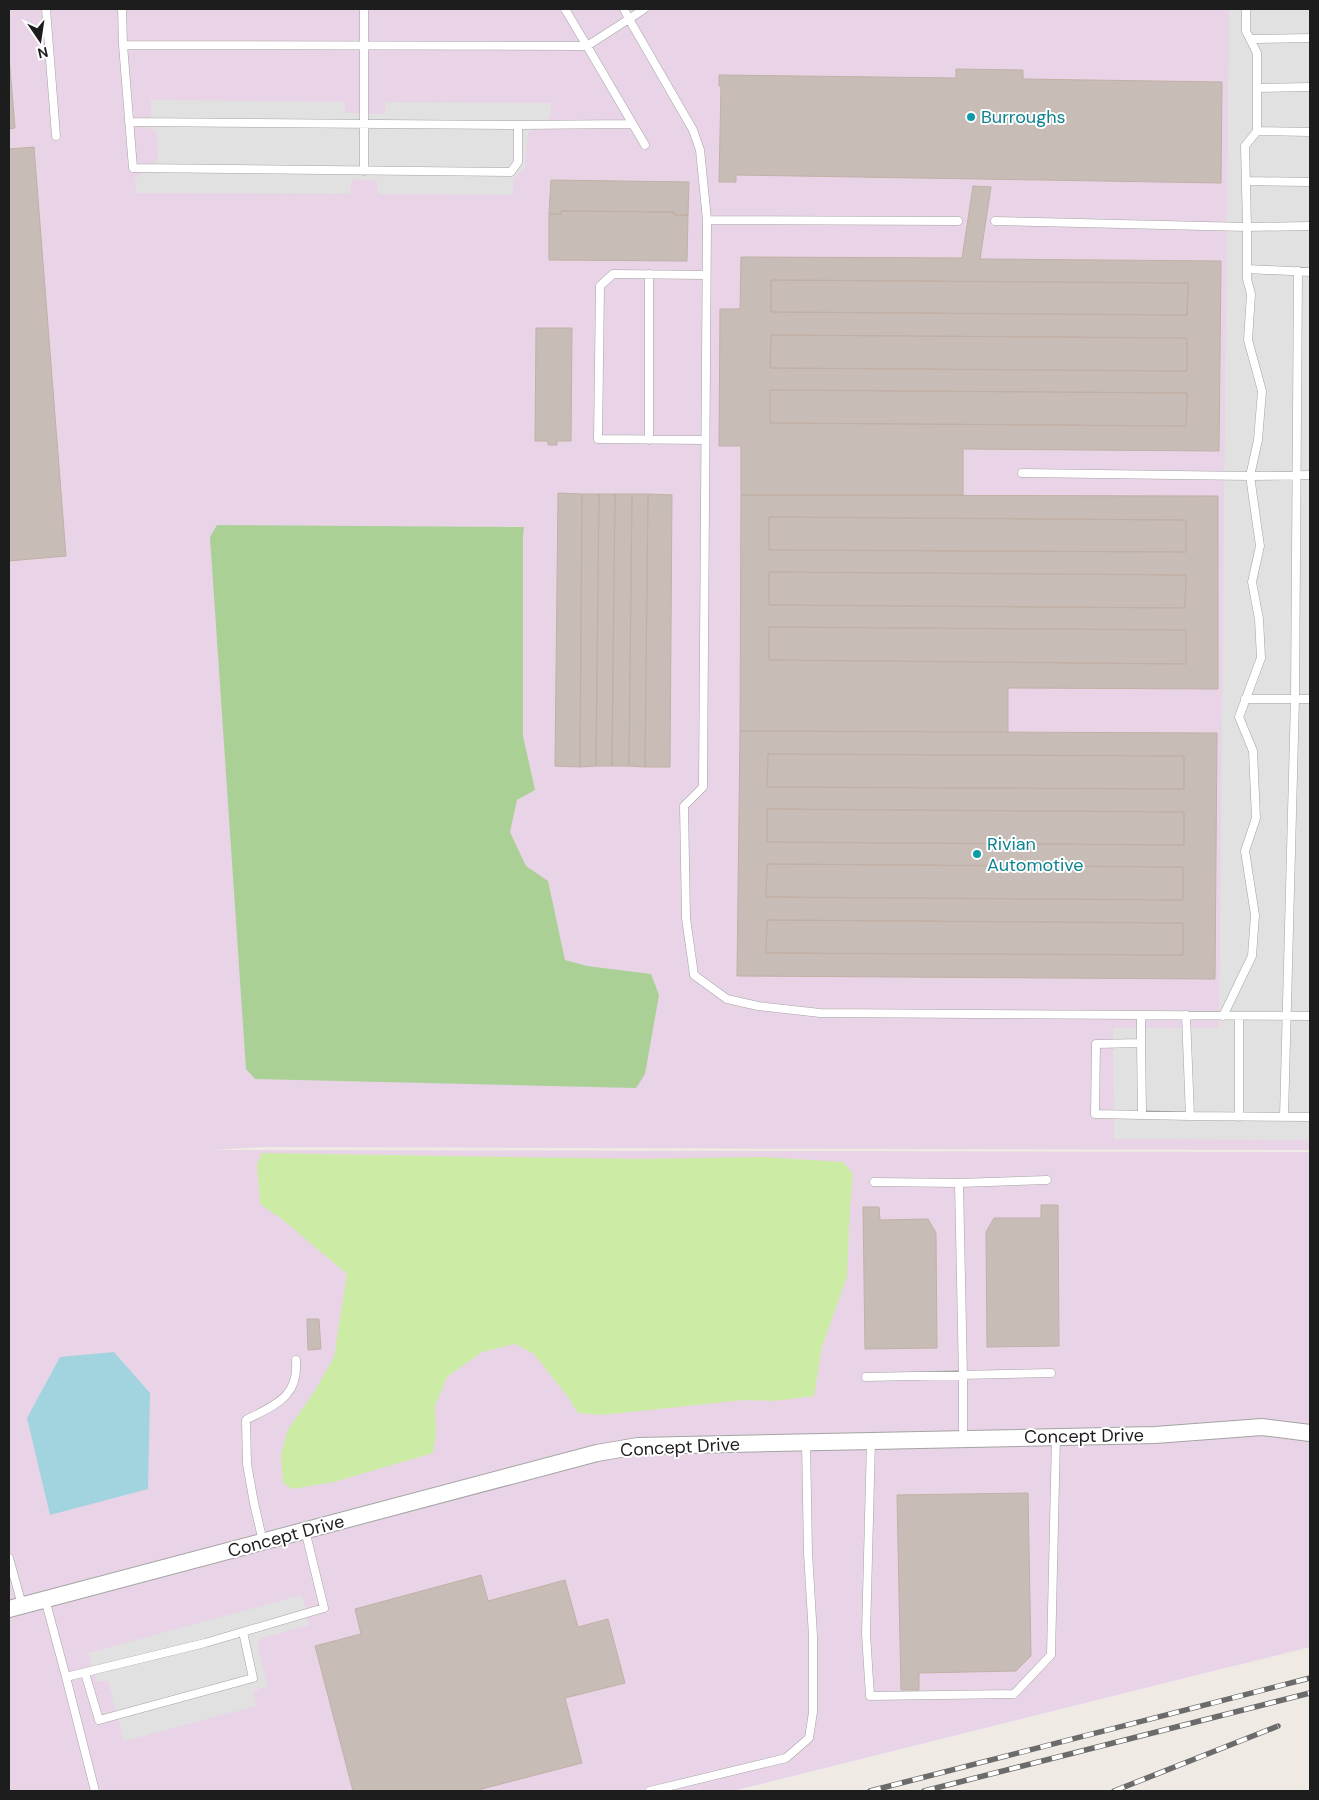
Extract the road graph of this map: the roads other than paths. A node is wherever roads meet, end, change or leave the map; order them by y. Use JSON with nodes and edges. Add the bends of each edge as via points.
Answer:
{"nodes":[{"id":1,"x":46,"y":9,"type":"edge"},
{"id":2,"x":122,"y":9,"type":"edge"},
{"id":3,"x":364,"y":9,"type":"edge"},
{"id":4,"x":565,"y":9,"type":"edge"},
{"id":5,"x":624,"y":9,"type":"edge"},
{"id":6,"x":644,"y":9,"type":"edge"},
{"id":7,"x":1246,"y":9,"type":"edge"},
{"id":8,"x":629,"y":19,"type":"junction"},
{"id":9,"x":1310,"y":38,"type":"edge"},
{"id":10,"x":1250,"y":39,"type":"junction"},
{"id":11,"x":123,"y":45,"type":"junction"},
{"id":12,"x":364,"y":46,"type":"junction"},
{"id":13,"x":587,"y":46,"type":"junction"},
{"id":14,"x":1310,"y":87,"type":"edge"},
{"id":15,"x":1257,"y":88,"type":"junction"},
{"id":16,"x":129,"y":122,"type":"junction"},
{"id":17,"x":364,"y":124,"type":"junction"},
{"id":18,"x":632,"y":124,"type":"junction"},
{"id":19,"x":518,"y":125,"type":"junction"},
{"id":20,"x":1257,"y":131,"type":"junction"},
{"id":21,"x":1310,"y":132,"type":"edge"},
{"id":22,"x":56,"y":136,"type":"dead end"},
{"id":23,"x":645,"y":145,"type":"dead end"},
{"id":24,"x":364,"y":171,"type":"junction"},
{"id":25,"x":1246,"y":181,"type":"junction"},
{"id":26,"x":1310,"y":182,"type":"edge"},
{"id":27,"x":707,"y":220,"type":"junction"},
{"id":28,"x":958,"y":221,"type":"dead end"},
{"id":29,"x":995,"y":221,"type":"dead end"},
{"id":30,"x":1247,"y":226,"type":"junction"},
{"id":31,"x":1310,"y":226,"type":"edge"},
{"id":32,"x":1247,"y":269,"type":"junction"},
{"id":33,"x":1298,"y":271,"type":"junction"},
{"id":34,"x":1310,"y":272,"type":"edge"},
{"id":35,"x":650,"y":274,"type":"junction"},
{"id":36,"x":706,"y":275,"type":"junction"},
{"id":37,"x":648,"y":440,"type":"junction"},
{"id":38,"x":705,"y":440,"type":"junction"},
{"id":39,"x":1022,"y":473,"type":"dead end"},
{"id":40,"x":1296,"y":475,"type":"junction"},
{"id":41,"x":1310,"y":475,"type":"edge"},
{"id":42,"x":1250,"y":476,"type":"junction"},
{"id":43,"x":1245,"y":699,"type":"junction"},
{"id":44,"x":1295,"y":699,"type":"junction"},
{"id":45,"x":1310,"y":699,"type":"edge"},
{"id":46,"x":1141,"y":1015,"type":"junction"},
{"id":47,"x":1186,"y":1016,"type":"junction"},
{"id":48,"x":1223,"y":1016,"type":"junction"},
{"id":49,"x":1239,"y":1016,"type":"junction"},
{"id":50,"x":1287,"y":1016,"type":"junction"},
{"id":51,"x":1310,"y":1016,"type":"edge"},
{"id":52,"x":1141,"y":1043,"type":"junction"},
{"id":53,"x":1142,"y":1114,"type":"junction"},
{"id":54,"x":1190,"y":1116,"type":"junction"},
{"id":55,"x":1239,"y":1117,"type":"junction"},
{"id":56,"x":1284,"y":1117,"type":"junction"},
{"id":57,"x":1310,"y":1117,"type":"edge"},
{"id":58,"x":1047,"y":1180,"type":"dead end"},
{"id":59,"x":874,"y":1182,"type":"dead end"},
{"id":60,"x":959,"y":1183,"type":"junction"},
{"id":61,"x":296,"y":1360,"type":"dead end"},
{"id":62,"x":1051,"y":1373,"type":"dead end"},
{"id":63,"x":963,"y":1376,"type":"junction"},
{"id":64,"x":866,"y":1377,"type":"dead end"},
{"id":65,"x":1310,"y":1433,"type":"edge"},
{"id":66,"x":1056,"y":1437,"type":"junction"},
{"id":67,"x":963,"y":1438,"type":"junction"},
{"id":68,"x":806,"y":1442,"type":"junction"},
{"id":69,"x":871,"y":1442,"type":"junction"},
{"id":70,"x":305,"y":1530,"type":"junction"},
{"id":71,"x":263,"y":1542,"type":"junction"},
{"id":72,"x":9,"y":1558,"type":"edge"},
{"id":73,"x":45,"y":1599,"type":"junction"},
{"id":74,"x":15,"y":1607,"type":"edge"},
{"id":75,"x":242,"y":1632,"type":"junction"},
{"id":76,"x":85,"y":1673,"type":"junction"},
{"id":77,"x":66,"y":1677,"type":"junction"},
{"id":78,"x":95,"y":1791,"type":"edge"},
{"id":79,"x":650,"y":1791,"type":"edge"}],
"edges":[{"from":1,"to":22,"type":"lane"},
{"from":2,"to":11,"type":"lane"},
{"from":3,"to":12,"type":"lane"},
{"from":4,"to":13,"type":"lane"},
{"from":5,"to":8,"type":"lane"},
{"from":6,"to":8,"type":"lane"},
{"from":7,"to":10,"type":"lane","via":[[1246,31]]},
{"from":8,"to":13,"type":"lane"},
{"from":8,"to":27,"type":"lane","via":[[693,130],[700,150]]},
{"from":9,"to":10,"type":"lane"},
{"from":10,"to":15,"type":"lane","via":[[1257,53]]},
{"from":11,"to":12,"type":"lane"},
{"from":11,"to":16,"type":"lane"},
{"from":12,"to":13,"type":"lane"},
{"from":12,"to":17,"type":"lane"},
{"from":13,"to":18,"type":"lane"},
{"from":14,"to":15,"type":"lane"},
{"from":15,"to":20,"type":"lane"},
{"from":16,"to":17,"type":"lane"},
{"from":16,"to":24,"type":"lane","via":[[133,168]]},
{"from":17,"to":19,"type":"lane"},
{"from":17,"to":24,"type":"lane"},
{"from":18,"to":19,"type":"lane"},
{"from":18,"to":23,"type":"lane"},
{"from":19,"to":24,"type":"lane","via":[[518,162],[511,172]]},
{"from":20,"to":21,"type":"lane"},
{"from":20,"to":25,"type":"lane","via":[[1245,146]]},
{"from":25,"to":26,"type":"lane"},
{"from":25,"to":30,"type":"lane"},
{"from":27,"to":28,"type":"lane"},
{"from":27,"to":36,"type":"lane"},
{"from":29,"to":30,"type":"lane"},
{"from":30,"to":31,"type":"lane"},
{"from":30,"to":32,"type":"lane"},
{"from":32,"to":33,"type":"lane"},
{"from":32,"to":42,"type":"lane","via":[[1251,294],[1248,340],[1262,391],[1258,440]]},
{"from":33,"to":34,"type":"lane"},
{"from":33,"to":40,"type":"lane"},
{"from":35,"to":36,"type":"lane"},
{"from":35,"to":37,"type":"lane"},
{"from":35,"to":37,"type":"lane","via":[[613,274],[600,286],[598,439]]},
{"from":36,"to":38,"type":"lane"},
{"from":37,"to":38,"type":"lane"},
{"from":38,"to":46,"type":"lane","via":[[703,787],[684,806],[686,918],[694,975],[727,999],[820,1013]]},
{"from":39,"to":42,"type":"lane"},
{"from":40,"to":41,"type":"lane"},
{"from":40,"to":42,"type":"lane"},
{"from":40,"to":44,"type":"lane"},
{"from":42,"to":43,"type":"lane","via":[[1260,546],[1252,582],[1259,619],[1260,658]]},
{"from":43,"to":44,"type":"lane"},
{"from":43,"to":48,"type":"lane","via":[[1239,717],[1253,751],[1256,818],[1245,851],[1255,915],[1252,956]]},
{"from":44,"to":45,"type":"lane"},
{"from":44,"to":50,"type":"lane"},
{"from":46,"to":47,"type":"lane"},
{"from":46,"to":52,"type":"lane"},
{"from":47,"to":48,"type":"lane"},
{"from":47,"to":54,"type":"lane"},
{"from":48,"to":49,"type":"lane"},
{"from":49,"to":50,"type":"lane"},
{"from":49,"to":55,"type":"lane"},
{"from":50,"to":51,"type":"lane"},
{"from":50,"to":56,"type":"lane"},
{"from":52,"to":53,"type":"lane"},
{"from":52,"to":53,"type":"lane","via":[[1096,1044],[1095,1114]]},
{"from":53,"to":54,"type":"lane"},
{"from":54,"to":55,"type":"lane"},
{"from":55,"to":56,"type":"lane"},
{"from":56,"to":57,"type":"lane"},
{"from":58,"to":60,"type":"lane"},
{"from":59,"to":60,"type":"lane"},
{"from":60,"to":63,"type":"lane"},
{"from":61,"to":71,"type":"lane","via":[[294,1384],[281,1401],[246,1420],[247,1464]]},
{"from":62,"to":63,"type":"lane"},
{"from":63,"to":64,"type":"lane"},
{"from":63,"to":67,"type":"lane"},
{"from":65,"to":66,"type":"street","name":"Concept Drive","via":[[1262,1427],[1155,1435]]},
{"from":66,"to":67,"type":"street","name":"Concept Drive"},
{"from":66,"to":69,"type":"lane","via":[[1051,1655],[1014,1694],[870,1696],[866,1634]]},
{"from":67,"to":69,"type":"street","name":"Concept Drive"},
{"from":68,"to":69,"type":"street","name":"Concept Drive"},
{"from":68,"to":70,"type":"street","name":"Concept Drive","via":[[638,1446],[597,1453]]},
{"from":68,"to":79,"type":"lane","via":[[813,1636],[813,1712],[809,1738],[786,1758]]},
{"from":70,"to":71,"type":"street","name":"Concept Drive"},
{"from":70,"to":75,"type":"lane","via":[[324,1608]]},
{"from":71,"to":73,"type":"street","name":"Concept Drive"},
{"from":72,"to":74,"type":"lane"},
{"from":73,"to":74,"type":"street","name":"Concept Drive"},
{"from":73,"to":77,"type":"lane"},
{"from":75,"to":76,"type":"lane"},
{"from":75,"to":76,"type":"lane","via":[[253,1678],[99,1720]]},
{"from":76,"to":77,"type":"lane"},
{"from":77,"to":78,"type":"lane"}]}
